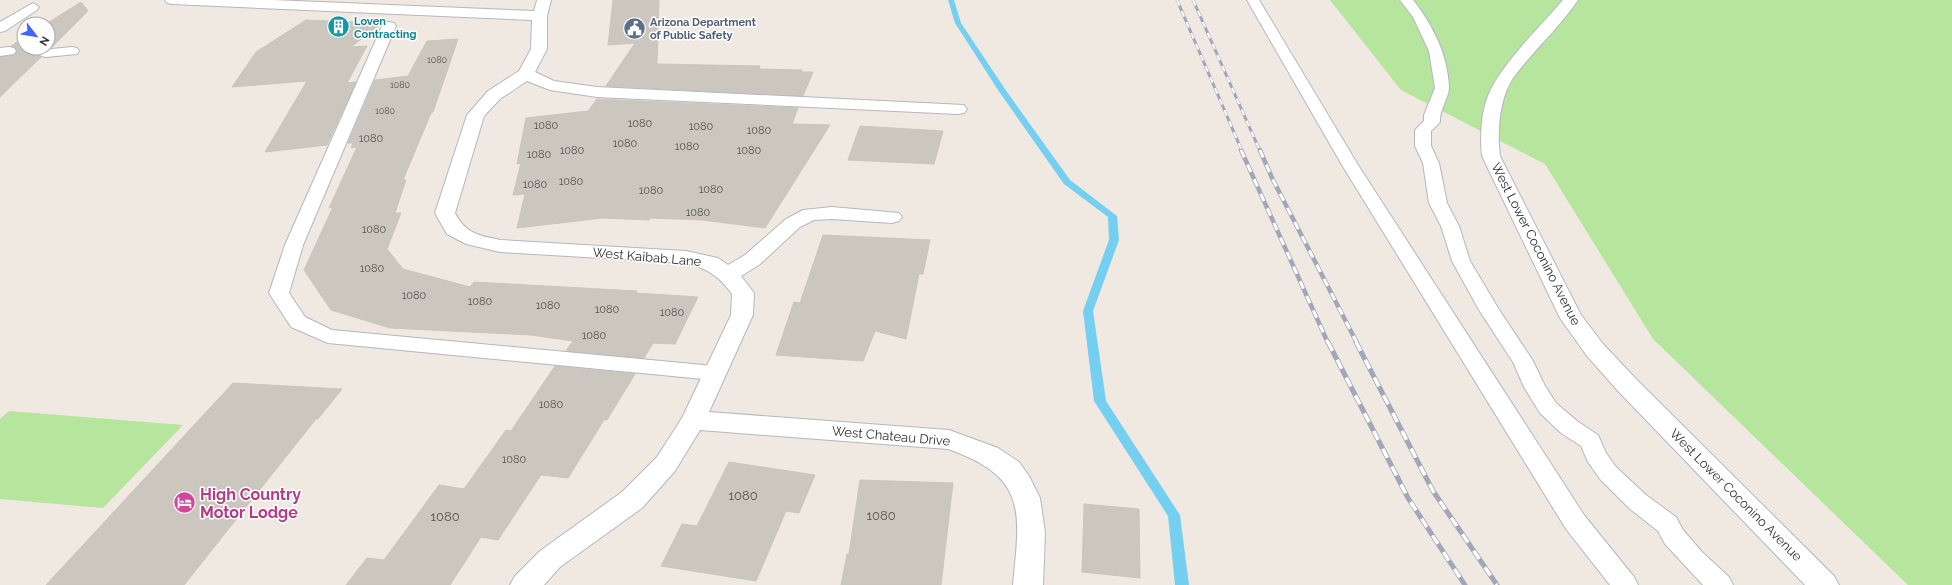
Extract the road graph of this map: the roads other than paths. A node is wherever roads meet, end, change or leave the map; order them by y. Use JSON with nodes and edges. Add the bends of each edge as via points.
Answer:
{"nodes":[{"id":1,"x":172,"y":0,"type":"edge"},
{"id":2,"x":544,"y":0,"type":"edge"},
{"id":3,"x":1253,"y":0,"type":"edge"},
{"id":4,"x":1406,"y":0,"type":"edge"},
{"id":5,"x":1571,"y":0,"type":"edge"},
{"id":6,"x":540,"y":16,"type":"junction"},
{"id":7,"x":0,"y":20,"type":"edge"},
{"id":8,"x":389,"y":26,"type":"dead end"},
{"id":9,"x":0,"y":28,"type":"edge"},
{"id":10,"x":71,"y":51,"type":"dead end"},
{"id":11,"x":56,"y":52,"type":"edge"},
{"id":12,"x":526,"y":74,"type":"junction"},
{"id":13,"x":958,"y":109,"type":"dead end"},
{"id":14,"x":892,"y":217,"type":"dead end"},
{"id":15,"x":728,"y":274,"type":"junction"},
{"id":16,"x":714,"y":373,"type":"junction"},
{"id":17,"x":693,"y":420,"type":"junction"},
{"id":18,"x":525,"y":585,"type":"edge"},
{"id":19,"x":1028,"y":585,"type":"edge"},
{"id":20,"x":1625,"y":585,"type":"edge"},
{"id":21,"x":1720,"y":585,"type":"edge"},
{"id":22,"x":1824,"y":585,"type":"edge"}],
"edges":[{"from":1,"to":6,"type":"street"},
{"from":2,"to":6,"type":"street","name":"West Kaibab Lane"},
{"from":3,"to":20,"type":"lane","via":[[1350,165],[1571,516]]},
{"from":4,"to":21,"type":"lane","via":[[1419,16],[1436,51],[1442,88],[1432,122],[1423,130],[1423,146],[1431,163],[1438,203],[1450,226],[1461,261],[1489,310],[1523,361],[1534,387],[1548,408],[1590,441],[1596,456],[1608,473],[1638,502],[1667,524],[1674,537],[1693,559]]},
{"from":5,"to":22,"type":"street","name":"West Lower Coconino Avenue","via":[[1504,78],[1496,97],[1489,139],[1492,156],[1571,318],[1595,350]]},
{"from":6,"to":12,"type":"street","name":"West Kaibab Lane","via":[[539,49]]},
{"from":7,"to":9,"type":"lane","via":[[33,7]]},
{"from":8,"to":16,"type":"lane","via":[[294,245],[279,293],[298,322],[328,336]]},
{"from":10,"to":11,"type":"lane"},
{"from":12,"to":13,"type":"street","via":[[550,85],[597,92]]},
{"from":12,"to":15,"type":"street","name":"West Kaibab Lane","via":[[494,95],[476,115],[445,213],[454,230],[473,240],[500,246],[686,257],[710,263]]},
{"from":14,"to":15,"type":"street","via":[[810,214],[793,223],[752,260]]},
{"from":15,"to":16,"type":"street","name":"West Kaibab Lane","via":[[743,293],[742,315]]},
{"from":16,"to":17,"type":"street","name":"West Kaibab Lane"},
{"from":17,"to":18,"type":"street","name":"West Kaibab Lane","via":[[666,464],[632,500],[550,559]]},
{"from":17,"to":19,"type":"street","name":"West Chateau Drive","via":[[949,440],[995,458],[1013,474],[1025,493],[1031,513]]}]}
